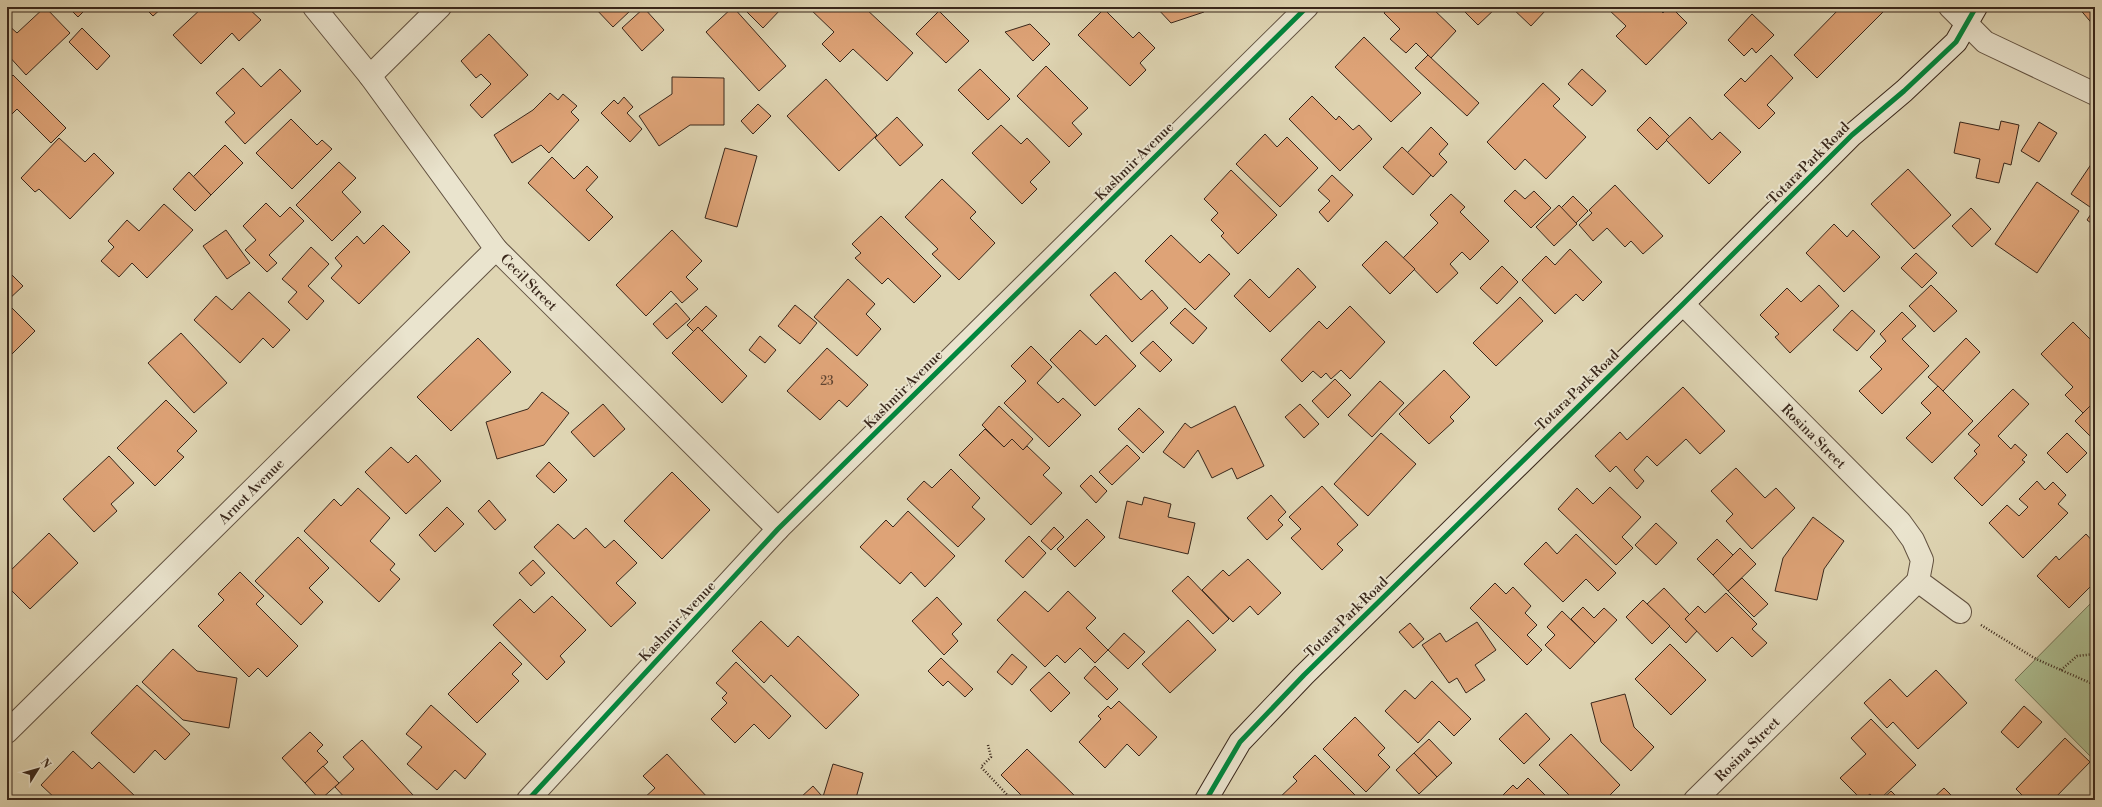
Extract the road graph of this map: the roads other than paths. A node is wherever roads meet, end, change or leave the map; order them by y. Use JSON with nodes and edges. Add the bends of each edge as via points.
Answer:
{"nodes":[{"id":1,"x":314,"y":7,"type":"edge"},
{"id":2,"x":440,"y":7,"type":"edge"},
{"id":3,"x":1307,"y":7,"type":"edge"},
{"id":4,"x":1950,"y":7,"type":"edge"},
{"id":5,"x":1971,"y":15,"type":"edge"},
{"id":6,"x":370,"y":76,"type":"junction"},
{"id":7,"x":2095,"y":94,"type":"edge"},
{"id":8,"x":496,"y":249,"type":"junction"},
{"id":9,"x":1683,"y":304,"type":"junction"},
{"id":10,"x":778,"y":529,"type":"junction"},
{"id":11,"x":1918,"y":581,"type":"junction"},
{"id":12,"x":1960,"y":612,"type":"road end"},
{"id":13,"x":7,"y":732,"type":"edge"},
{"id":14,"x":528,"y":800,"type":"edge"},
{"id":15,"x":1206,"y":800,"type":"edge"},
{"id":16,"x":1695,"y":800,"type":"edge"}],
"edges":[{"from":1,"to":6,"type":"street","name":"Cecil Street"},
{"from":2,"to":6,"type":"street"},
{"from":3,"to":10,"type":"street","name":"Kashmir Avenue"},
{"from":4,"to":5,"type":"street"},
{"from":5,"to":7,"type":"street","via":[[1985,42]]},
{"from":5,"to":9,"type":"street","name":"Totara Park Road","via":[[1956,42],[1909,87],[1852,135]]},
{"from":6,"to":8,"type":"street","name":"Cecil Street"},
{"from":8,"to":10,"type":"street","name":"Cecil Street"},
{"from":8,"to":13,"type":"street","name":"Arnot Avenue"},
{"from":9,"to":11,"type":"street","name":"Rosina Street","via":[[1900,522],[1913,540],[1922,560]]},
{"from":9,"to":15,"type":"street","name":"Totara Park Road","via":[[1304,675],[1240,742]]},
{"from":10,"to":14,"type":"street","name":"Kashmir Avenue"},
{"from":11,"to":12,"type":"street"},
{"from":11,"to":16,"type":"street","name":"Rosina Street"}]}
